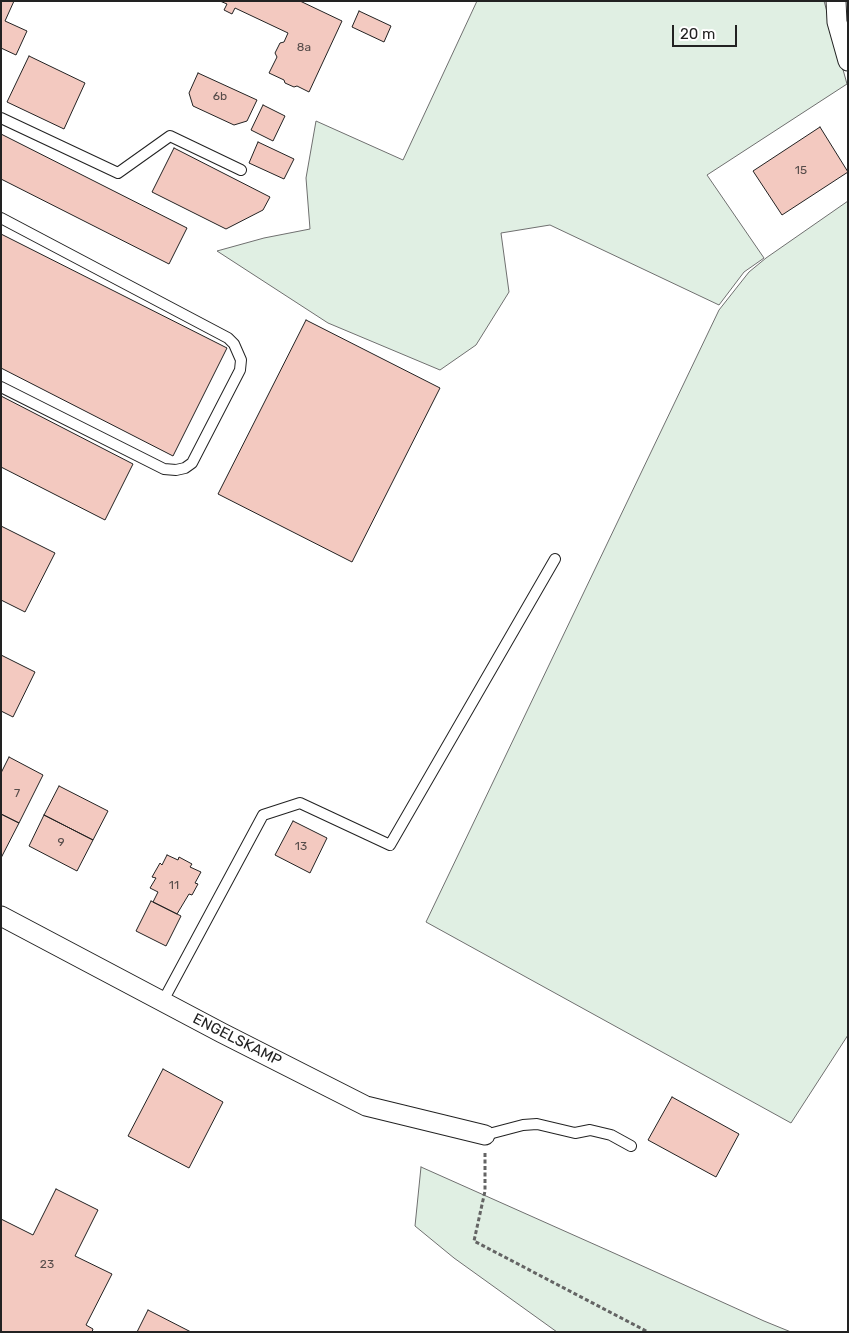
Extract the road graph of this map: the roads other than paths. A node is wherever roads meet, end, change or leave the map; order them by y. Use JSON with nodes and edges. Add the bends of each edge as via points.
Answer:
{"nodes":[{"id":1,"x":836,"y":1,"type":"edge"},
{"id":2,"x":848,"y":61,"type":"edge"},
{"id":3,"x":1,"y":118,"type":"edge"},
{"id":4,"x":241,"y":170,"type":"dead end"},
{"id":5,"x":1,"y":218,"type":"edge"},
{"id":6,"x":1,"y":386,"type":"edge"},
{"id":7,"x":555,"y":559,"type":"dead end"},
{"id":8,"x":1,"y":916,"type":"edge"},
{"id":9,"x":163,"y":1001,"type":"junction"},
{"id":10,"x":485,"y":1134,"type":"joint"},
{"id":11,"x":631,"y":1146,"type":"dead end"}],
"edges":[{"from":1,"to":2,"type":"street","via":[[837,22]]},
{"from":3,"to":4,"type":"lane","via":[[118,173],[170,136]]},
{"from":5,"to":6,"type":"lane","via":[[228,338],[241,360],[240,370],[192,464],[176,470],[164,469]]},
{"from":7,"to":9,"type":"lane","via":[[390,845],[300,803],[263,815]]},
{"from":8,"to":9,"type":"street","name":"ENGELSKAMP"},
{"from":9,"to":10,"type":"street","name":"ENGELSKAMP","via":[[366,1106]]},
{"from":10,"to":11,"type":"lane","via":[[536,1124],[575,1133],[590,1130],[611,1135]]}]}
